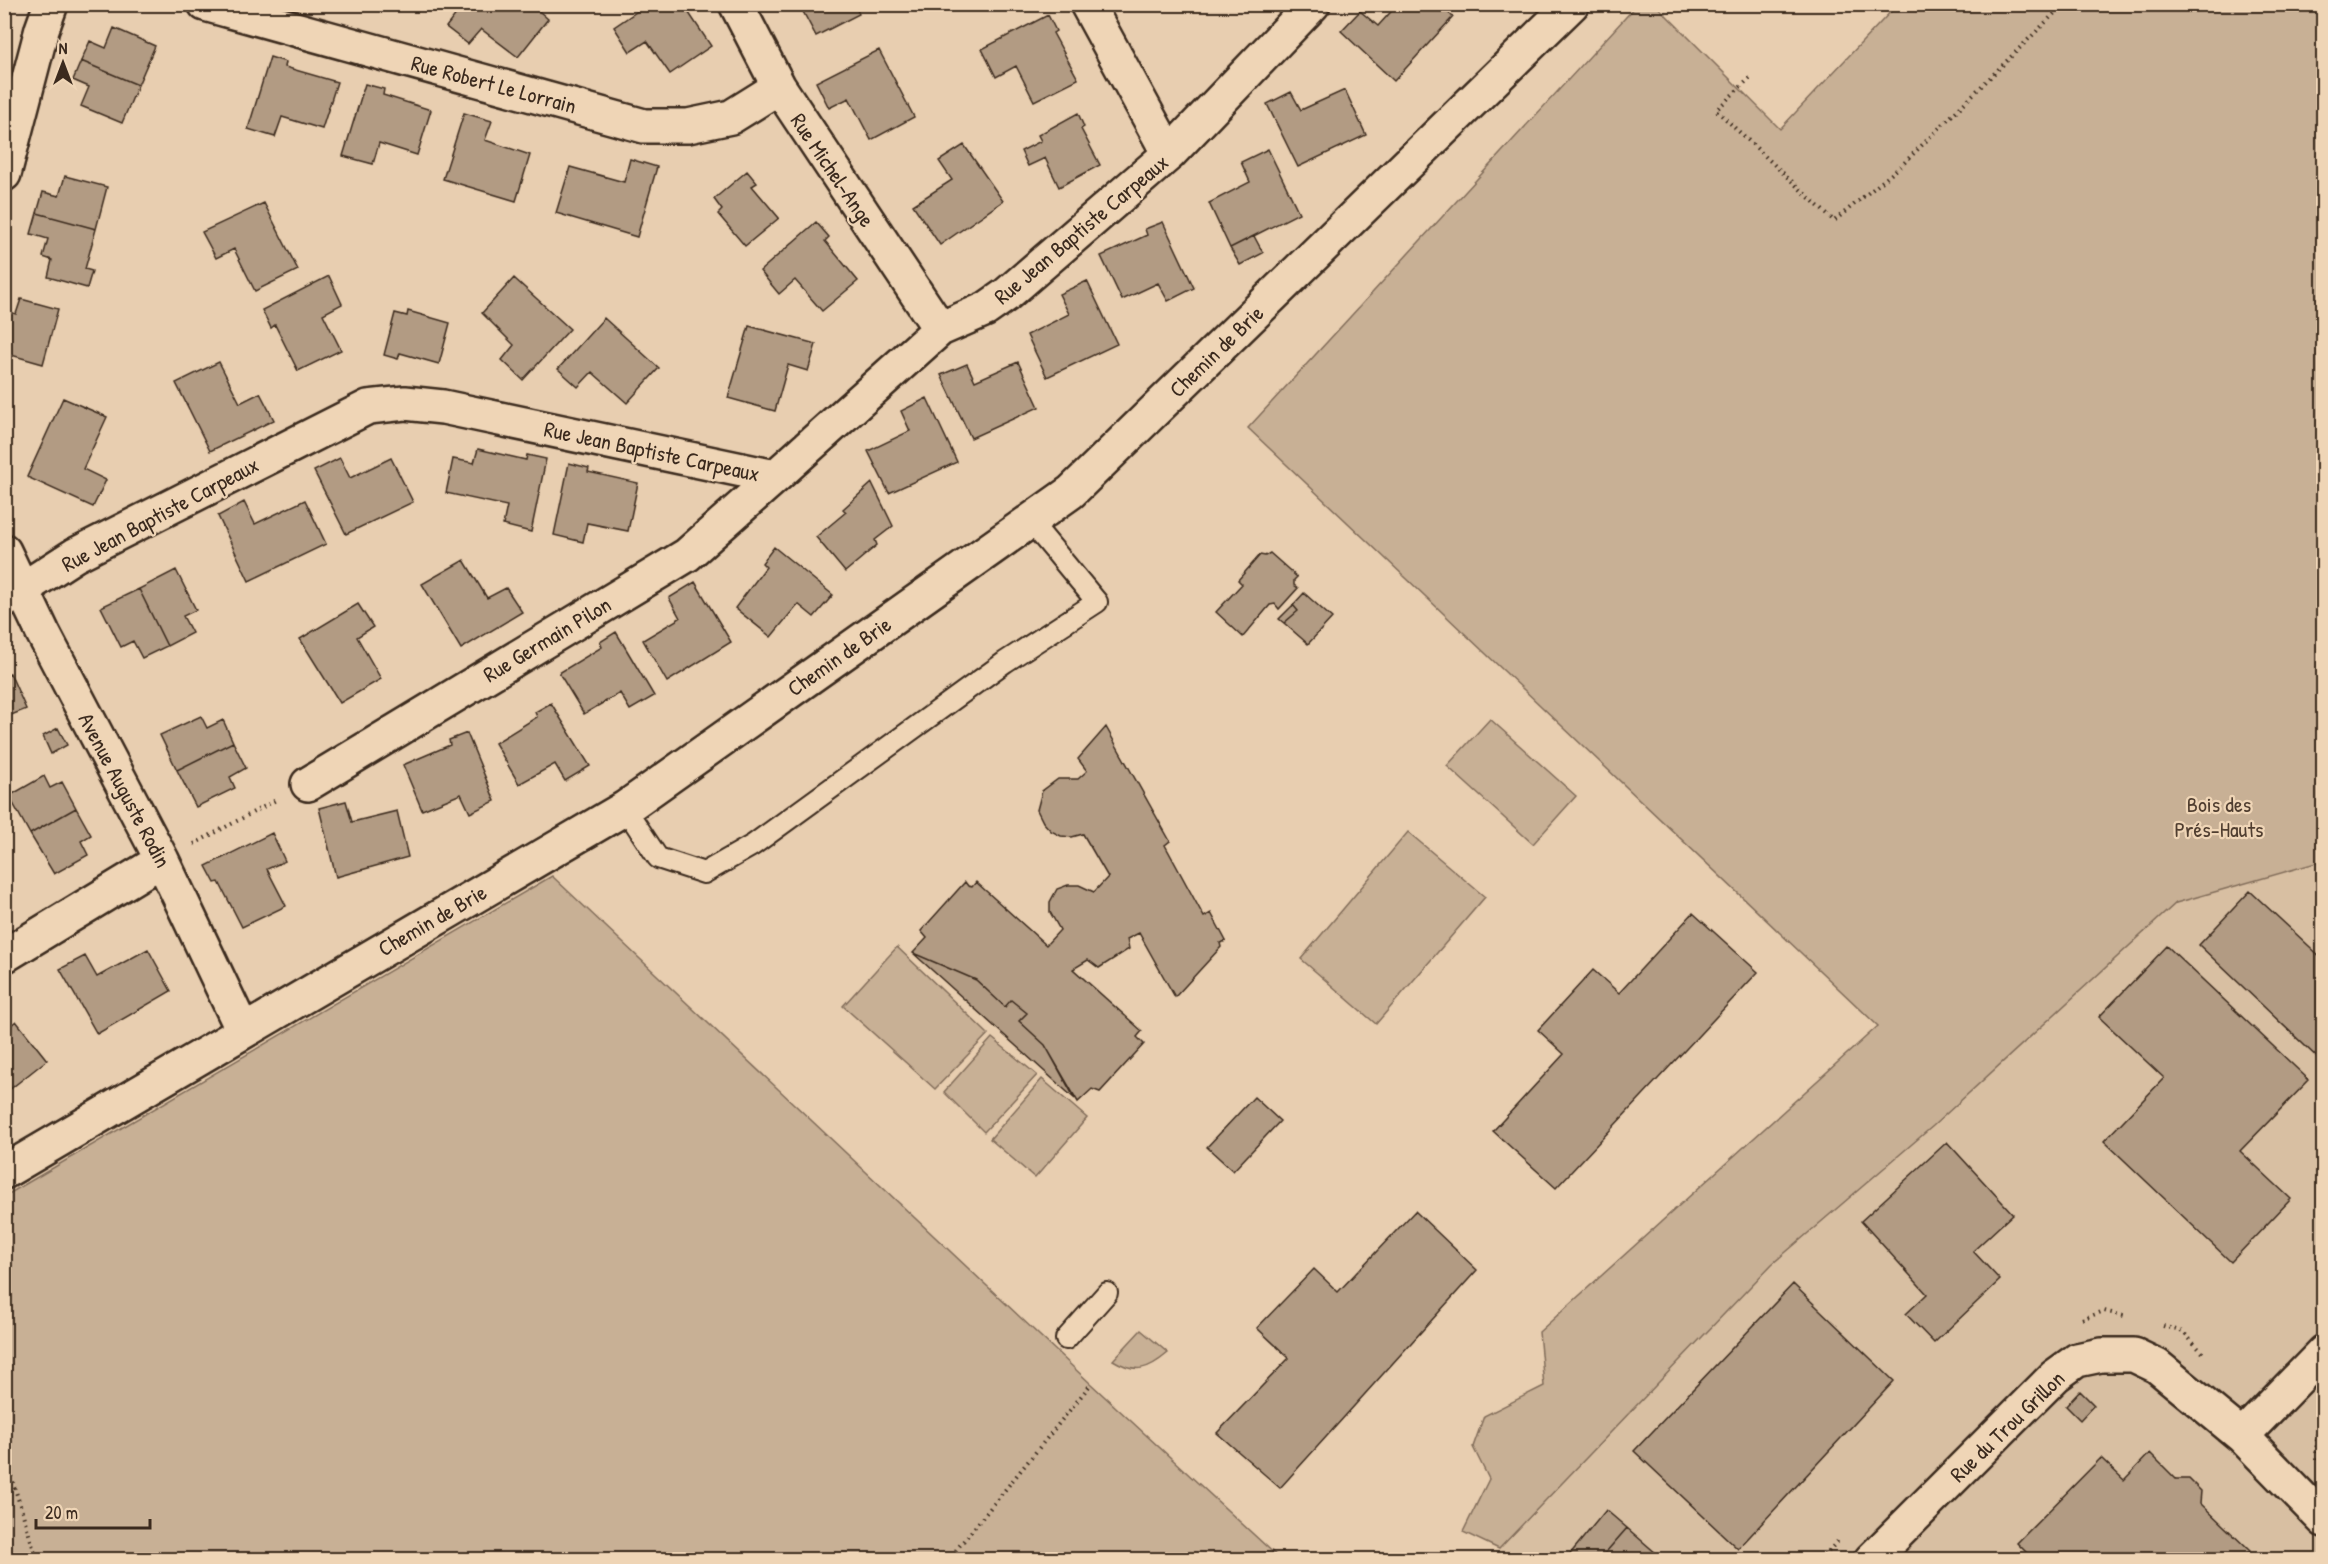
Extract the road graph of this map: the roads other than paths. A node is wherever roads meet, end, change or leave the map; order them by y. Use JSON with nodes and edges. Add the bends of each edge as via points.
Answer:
{"nodes":[{"id":1,"x":205,"y":4,"type":"edge"},
{"id":2,"x":736,"y":4,"type":"edge"},
{"id":3,"x":1087,"y":4,"type":"edge"},
{"id":4,"x":1313,"y":4,"type":"edge"},
{"id":5,"x":1572,"y":4,"type":"edge"},
{"id":6,"x":40,"y":13,"type":"edge"},
{"id":7,"x":778,"y":87,"type":"junction"},
{"id":8,"x":1169,"y":154,"type":"junction"},
{"id":9,"x":4,"y":174,"type":"edge"},
{"id":10,"x":940,"y":329,"type":"junction"},
{"id":11,"x":775,"y":477,"type":"junction"},
{"id":12,"x":1030,"y":521,"type":"junction"},
{"id":13,"x":4,"y":551,"type":"edge"},
{"id":14,"x":14,"y":596,"type":"edge"},
{"id":15,"x":308,"y":784,"type":"road end"},
{"id":16,"x":625,"y":808,"type":"junction"},
{"id":17,"x":162,"y":860,"type":"junction"},
{"id":18,"x":4,"y":956,"type":"edge"},
{"id":19,"x":243,"y":1031,"type":"junction"},
{"id":20,"x":4,"y":1172,"type":"edge"},
{"id":21,"x":1107,"y":1293,"type":"dead end"},
{"id":22,"x":1066,"y":1339,"type":"dead end"},
{"id":23,"x":2324,"y":1352,"type":"edge"},
{"id":24,"x":2242,"y":1436,"type":"junction"},
{"id":25,"x":2324,"y":1520,"type":"edge"},
{"id":26,"x":1871,"y":1560,"type":"edge"}],
"edges":[{"from":1,"to":7,"type":"street","name":"Rue Robert Le Lorrain","via":[[644,126],[688,126],[731,117]]},
{"from":2,"to":7,"type":"street","name":"Rue Michel-Ange"},
{"from":3,"to":8,"type":"street"},
{"from":4,"to":8,"type":"street","name":"Rue Jean Baptiste Carpeaux"},
{"from":5,"to":12,"type":"street","name":"Chemin de Brie","via":[[1071,492]]},
{"from":6,"to":9,"type":"street"},
{"from":7,"to":10,"type":"street","name":"Rue Michel-Ange"},
{"from":8,"to":10,"type":"street","name":"Rue Jean Baptiste Carpeaux","via":[[1006,295],[986,309]]},
{"from":10,"to":11,"type":"street","name":"Rue Jean Baptiste Carpeaux"},
{"from":11,"to":14,"type":"street","name":"Rue Jean Baptiste Carpeaux","via":[[443,407],[405,403],[368,407],[75,555]]},
{"from":11,"to":15,"type":"street","name":"Rue Germain Pilon","via":[[687,555]]},
{"from":12,"to":16,"type":"street","name":"Chemin de Brie"},
{"from":12,"to":16,"type":"lane","via":[[1097,602],[1005,662],[753,845],[704,873],[658,858]]},
{"from":13,"to":14,"type":"street","name":"Avenue Auguste Rodin"},
{"from":14,"to":17,"type":"street","name":"Avenue Auguste Rodin","via":[[43,633]]},
{"from":16,"to":19,"type":"street","name":"Chemin de Brie"},
{"from":17,"to":18,"type":"street"},
{"from":17,"to":19,"type":"street","name":"Avenue Auguste Rodin"},
{"from":19,"to":20,"type":"street","name":"Chemin de Brie"},
{"from":21,"to":22,"type":"lane"},
{"from":23,"to":24,"type":"street"},
{"from":24,"to":25,"type":"street","name":"Rue du Trou Grillon"},
{"from":24,"to":26,"type":"street","name":"Rue du Trou Grillon","via":[[2157,1366],[2134,1354],[2077,1360],[2055,1376]]}]}
